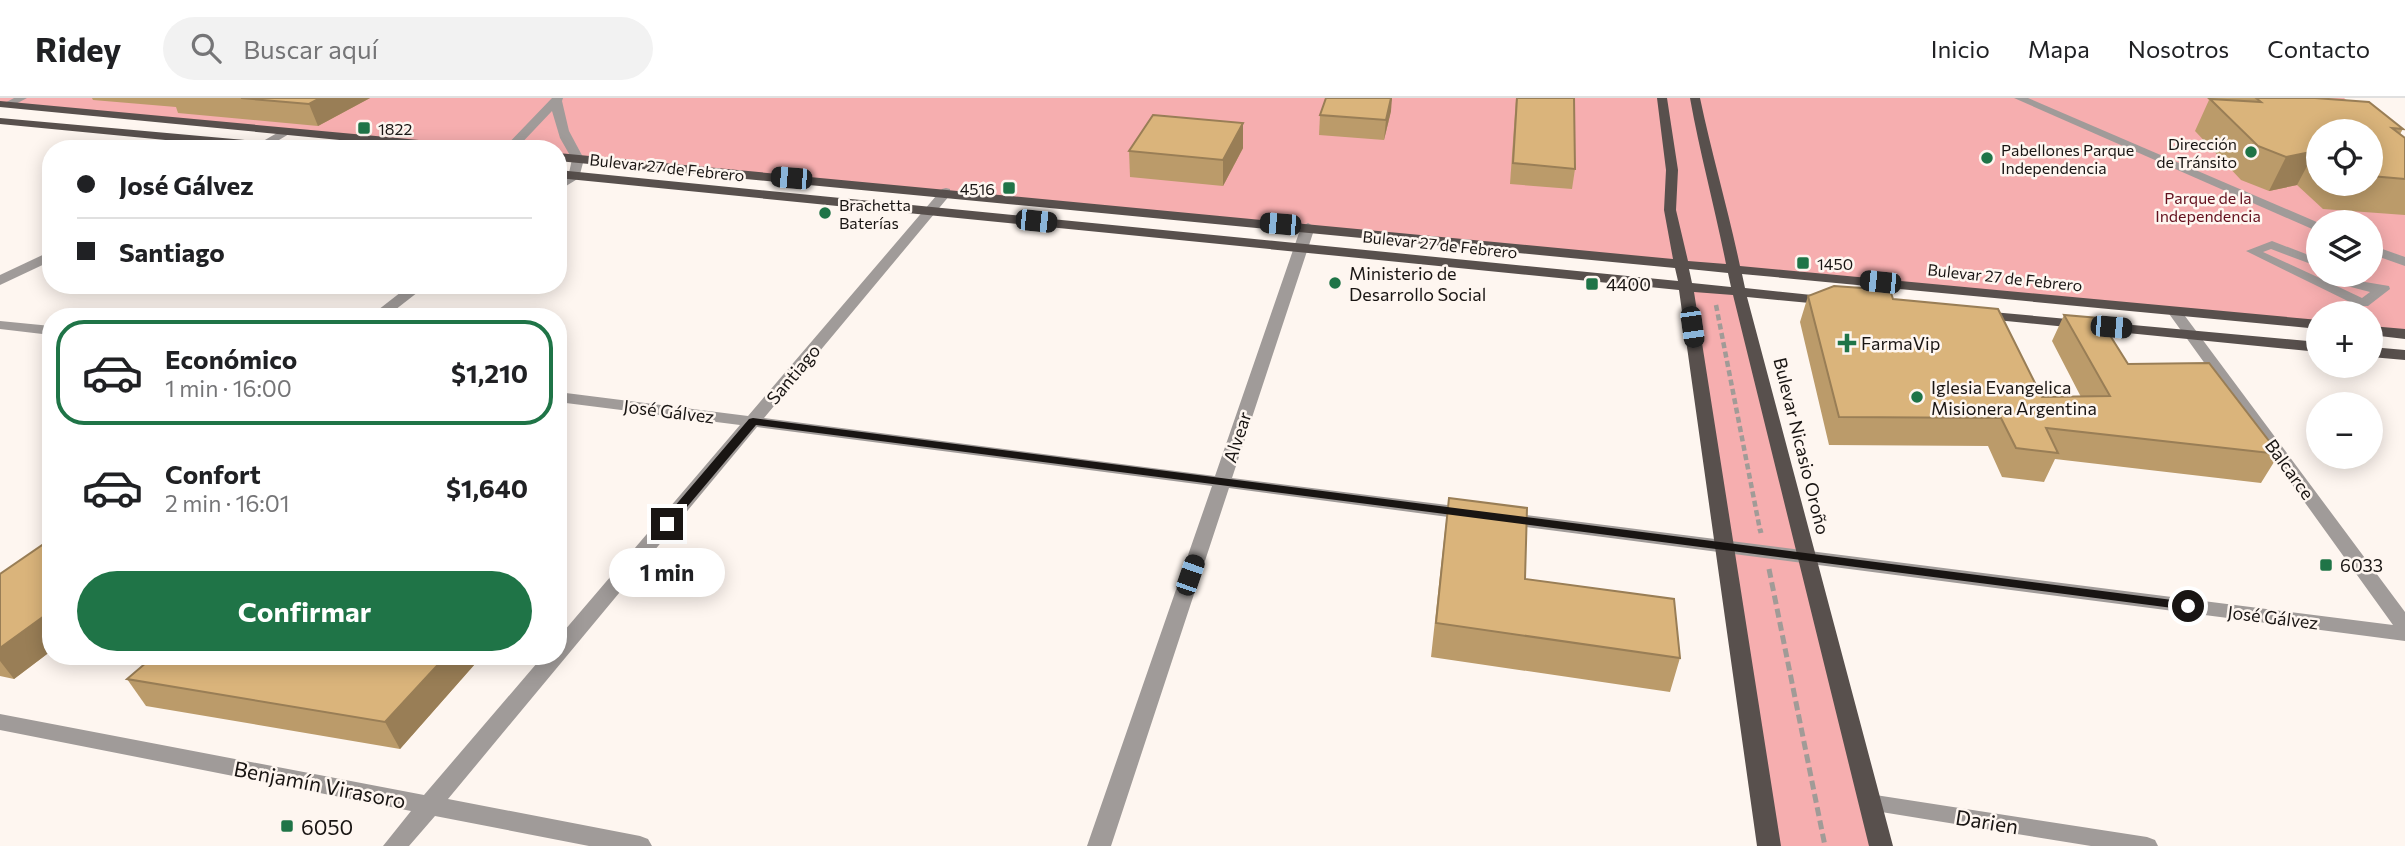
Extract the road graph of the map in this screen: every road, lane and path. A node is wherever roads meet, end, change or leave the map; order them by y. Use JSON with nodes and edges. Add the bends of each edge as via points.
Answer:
{"nodes":[{"id":1,"x":22,"y":98,"type":"edge"},
{"id":2,"x":1662,"y":98,"type":"edge"},
{"id":3,"x":1695,"y":98,"type":"edge"},
{"id":4,"x":2019,"y":98,"type":"edge"},
{"id":5,"x":557,"y":99,"type":"edge"},
{"id":6,"x":2,"y":105,"type":"edge"},
{"id":7,"x":0,"y":121,"type":"edge"},
{"id":8,"x":288,"y":131,"type":"junction"},
{"id":9,"x":189,"y":140,"type":"edge"},
{"id":10,"x":271,"y":140,"type":"edge"},
{"id":11,"x":380,"y":140,"type":"edge"},
{"id":12,"x":518,"y":140,"type":"edge"},
{"id":13,"x":566,"y":140,"type":"edge"},
{"id":14,"x":567,"y":143,"type":"edge"},
{"id":15,"x":567,"y":158,"type":"edge"},
{"id":16,"x":578,"y":159,"type":"junction"},
{"id":17,"x":567,"y":175,"type":"edge"},
{"id":18,"x":575,"y":175,"type":"junction"},
{"id":19,"x":567,"y":181,"type":"edge"},
{"id":20,"x":946,"y":192,"type":"junction"},
{"id":21,"x":931,"y":211,"type":"junction"},
{"id":22,"x":2306,"y":222,"type":"edge"},
{"id":23,"x":1308,"y":227,"type":"junction"},
{"id":24,"x":1300,"y":248,"type":"junction"},
{"id":25,"x":2383,"y":254,"type":"edge"},
{"id":26,"x":2298,"y":255,"type":"junction"},
{"id":27,"x":42,"y":260,"type":"edge"},
{"id":28,"x":2279,"y":260,"type":"junction"},
{"id":29,"x":2306,"y":262,"type":"edge"},
{"id":30,"x":2405,"y":262,"type":"edge"},
{"id":31,"x":1681,"y":263,"type":"junction"},
{"id":32,"x":1735,"y":268,"type":"junction"},
{"id":33,"x":2306,"y":268,"type":"edge"},
{"id":34,"x":0,"y":281,"type":"edge"},
{"id":35,"x":1686,"y":286,"type":"junction"},
{"id":36,"x":2374,"y":287,"type":"edge"},
{"id":37,"x":2330,"y":288,"type":"edge"},
{"id":38,"x":1739,"y":292,"type":"junction"},
{"id":39,"x":408,"y":294,"type":"edge"},
{"id":40,"x":1851,"y":302,"type":"edge"},
{"id":41,"x":388,"y":308,"type":"edge"},
{"id":42,"x":2174,"y":311,"type":"junction"},
{"id":43,"x":1960,"y":313,"type":"edge"},
{"id":44,"x":2306,"y":324,"type":"edge"},
{"id":45,"x":0,"y":325,"type":"edge"},
{"id":46,"x":42,"y":330,"type":"edge"},
{"id":47,"x":2383,"y":331,"type":"edge"},
{"id":48,"x":2405,"y":334,"type":"edge"},
{"id":49,"x":2193,"y":335,"type":"junction"},
{"id":50,"x":2306,"y":346,"type":"edge"},
{"id":51,"x":2383,"y":353,"type":"edge"},
{"id":52,"x":2405,"y":355,"type":"edge"},
{"id":53,"x":567,"y":398,"type":"edge"},
{"id":54,"x":753,"y":421,"type":"junction"},
{"id":55,"x":1222,"y":482,"type":"junction"},
{"id":56,"x":1724,"y":546,"type":"junction"},
{"id":57,"x":1807,"y":557,"type":"junction"},
{"id":58,"x":2405,"y":627,"type":"edge"},
{"id":59,"x":2405,"y":634,"type":"edge"},
{"id":60,"x":567,"y":642,"type":"edge"},
{"id":61,"x":548,"y":665,"type":"edge"},
{"id":62,"x":0,"y":722,"type":"edge"},
{"id":63,"x":1869,"y":802,"type":"junction"},
{"id":64,"x":429,"y":805,"type":"junction"},
{"id":65,"x":395,"y":846,"type":"edge"},
{"id":66,"x":640,"y":846,"type":"edge"},
{"id":67,"x":1099,"y":846,"type":"edge"},
{"id":68,"x":1769,"y":846,"type":"edge"},
{"id":69,"x":1881,"y":846,"type":"edge"},
{"id":70,"x":2147,"y":846,"type":"edge"}],
"edges":[{"from":1,"to":6,"type":"lane"},
{"from":2,"to":31,"type":"main road","via":[[1672,170],[1670,210]]},
{"from":3,"to":32,"type":"main road","name":"Bulevar Nicasio Oroño"},
{"from":4,"to":22,"type":"street"},
{"from":5,"to":12,"type":"street"},
{"from":5,"to":13,"type":"street"},
{"from":6,"to":8,"type":"main road"},
{"from":7,"to":9,"type":"main road"},
{"from":8,"to":10,"type":"street"},
{"from":8,"to":11,"type":"main road"},
{"from":14,"to":16,"type":"street"},
{"from":15,"to":16,"type":"main road","name":"Bulevar 27 de Febrero"},
{"from":16,"to":18,"type":"street"},
{"from":16,"to":20,"type":"main road","name":"Bulevar 27 de Febrero"},
{"from":17,"to":18,"type":"main road","name":"Bulevar 27 de Febrero"},
{"from":18,"to":19,"type":"street"},
{"from":18,"to":21,"type":"main road","name":"Bulevar 27 de Febrero"},
{"from":20,"to":21,"type":"street","name":"Santiago"},
{"from":20,"to":23,"type":"main road","name":"Bulevar 27 de Febrero"},
{"from":21,"to":24,"type":"main road","name":"Bulevar 27 de Febrero"},
{"from":21,"to":54,"type":"street","name":"Santiago"},
{"from":23,"to":24,"type":"street","name":"Alvear"},
{"from":23,"to":31,"type":"main road","name":"Bulevar 27 de Febrero"},
{"from":24,"to":35,"type":"main road","name":"Bulevar 27 de Febrero"},
{"from":24,"to":55,"type":"street","name":"Alvear"},
{"from":25,"to":30,"type":"street"},
{"from":26,"to":28,"type":"lane"},
{"from":26,"to":28,"type":"lane","via":[[2261,248]]},
{"from":26,"to":29,"type":"lane"},
{"from":27,"to":34,"type":"street"},
{"from":28,"to":33,"type":"lane"},
{"from":31,"to":32,"type":"main road","name":"Bulevar 27 de Febrero"},
{"from":31,"to":35,"type":"main road"},
{"from":32,"to":38,"type":"main road","name":"Bulevar Nicasio Oroño"},
{"from":32,"to":42,"type":"main road","name":"Bulevar 27 de Febrero"},
{"from":35,"to":38,"type":"main road","name":"Bulevar 27 de Febrero"},
{"from":35,"to":56,"type":"main road"},
{"from":36,"to":37,"type":"lane","via":[[2383,290],[2363,303]]},
{"from":38,"to":40,"type":"main road","name":"Bulevar 27 de Febrero"},
{"from":38,"to":57,"type":"main road","name":"Bulevar Nicasio Oroño"},
{"from":39,"to":41,"type":"street"},
{"from":42,"to":44,"type":"main road","name":"Bulevar 27 de Febrero"},
{"from":42,"to":49,"type":"street","name":"Balcarce"},
{"from":43,"to":49,"type":"main road"},
{"from":45,"to":46,"type":"street"},
{"from":47,"to":48,"type":"main road"},
{"from":49,"to":50,"type":"main road"},
{"from":49,"to":58,"type":"street","name":"Balcarce"},
{"from":51,"to":52,"type":"main road"},
{"from":53,"to":54,"type":"street","name":"José Gálvez"},
{"from":54,"to":55,"type":"street","name":"José Gálvez"},
{"from":54,"to":60,"type":"street","name":"Santiago"},
{"from":55,"to":56,"type":"street","name":"José Gálvez"},
{"from":55,"to":67,"type":"street","name":"Alvear"},
{"from":56,"to":57,"type":"street","name":"José Gálvez"},
{"from":56,"to":68,"type":"main road"},
{"from":57,"to":59,"type":"street","name":"José Gálvez"},
{"from":57,"to":63,"type":"main road","name":"Bulevar Nicasio Oroño"},
{"from":61,"to":64,"type":"street","name":"Santiago"},
{"from":62,"to":64,"type":"street","name":"Benjamín Virasoro"},
{"from":63,"to":69,"type":"main road","name":"Bulevar Nicasio Oroño"},
{"from":63,"to":70,"type":"lane","name":"Darien"},
{"from":64,"to":65,"type":"street","name":"Santiago"},
{"from":64,"to":66,"type":"street","name":"Benjamín Virasoro"}]}
